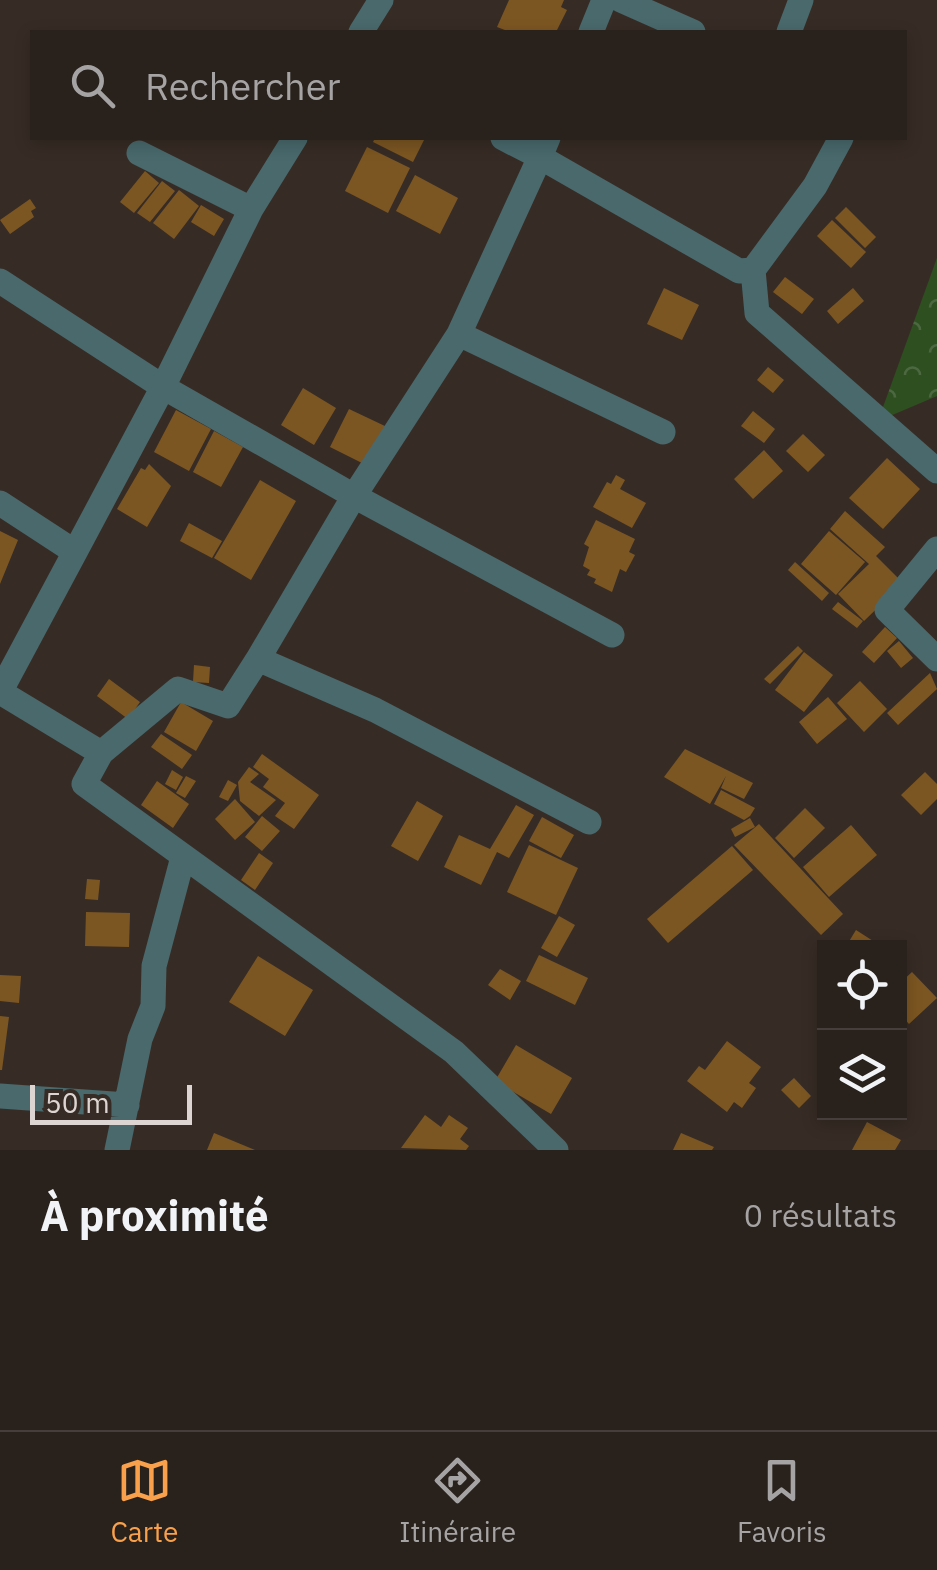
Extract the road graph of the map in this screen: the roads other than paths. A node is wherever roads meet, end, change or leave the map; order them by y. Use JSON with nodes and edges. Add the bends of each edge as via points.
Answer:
{"nodes":[{"id":1,"x":381,"y":0,"type":"edge"},
{"id":2,"x":604,"y":0,"type":"edge"},
{"id":3,"x":621,"y":0,"type":"edge"},
{"id":4,"x":801,"y":0,"type":"edge"},
{"id":5,"x":362,"y":30,"type":"edge"},
{"id":6,"x":591,"y":30,"type":"edge"},
{"id":7,"x":689,"y":30,"type":"edge"},
{"id":8,"x":790,"y":30,"type":"edge"},
{"id":9,"x":294,"y":140,"type":"edge"},
{"id":10,"x":510,"y":140,"type":"edge"},
{"id":11,"x":840,"y":140,"type":"edge"},
{"id":12,"x":544,"y":148,"type":"edge"},
{"id":13,"x":139,"y":153,"type":"dead end"},
{"id":14,"x":251,"y":208,"type":"junction"},
{"id":15,"x":753,"y":270,"type":"junction"},
{"id":16,"x":0,"y":281,"type":"edge"},
{"id":17,"x":459,"y":334,"type":"junction"},
{"id":18,"x":163,"y":388,"type":"junction"},
{"id":19,"x":663,"y":432,"type":"dead end"},
{"id":20,"x":937,"y":471,"type":"edge"},
{"id":21,"x":354,"y":496,"type":"junction"},
{"id":22,"x":0,"y":502,"type":"edge"},
{"id":23,"x":937,"y":549,"type":"edge"},
{"id":24,"x":76,"y":552,"type":"junction"},
{"id":25,"x":612,"y":635,"type":"dead end"},
{"id":26,"x":258,"y":660,"type":"junction"},
{"id":27,"x":937,"y":660,"type":"edge"},
{"id":28,"x":100,"y":753,"type":"junction"},
{"id":29,"x":588,"y":822,"type":"dead end"},
{"id":30,"x":182,"y":857,"type":"junction"},
{"id":31,"x":0,"y":1096,"type":"edge"},
{"id":32,"x":127,"y":1105,"type":"junction"},
{"id":33,"x":116,"y":1150,"type":"edge"},
{"id":34,"x":556,"y":1150,"type":"edge"}],
"edges":[{"from":1,"to":5,"type":"street"},
{"from":2,"to":6,"type":"street"},
{"from":3,"to":7,"type":"street"},
{"from":4,"to":8,"type":"street"},
{"from":9,"to":14,"type":"street"},
{"from":10,"to":12,"type":"street"},
{"from":11,"to":15,"type":"street"},
{"from":12,"to":15,"type":"street","via":[[739,271]]},
{"from":12,"to":17,"type":"street"},
{"from":13,"to":14,"type":"street"},
{"from":14,"to":18,"type":"street"},
{"from":15,"to":20,"type":"street","via":[[757,313]]},
{"from":16,"to":18,"type":"street"},
{"from":17,"to":19,"type":"street"},
{"from":17,"to":21,"type":"street"},
{"from":18,"to":21,"type":"street"},
{"from":18,"to":24,"type":"street"},
{"from":21,"to":25,"type":"street"},
{"from":21,"to":26,"type":"street"},
{"from":22,"to":24,"type":"street"},
{"from":23,"to":27,"type":"street","via":[[887,610]]},
{"from":24,"to":28,"type":"street","via":[[0,692]]},
{"from":26,"to":28,"type":"street","via":[[228,706],[178,689]]},
{"from":26,"to":29,"type":"street","via":[[375,710]]},
{"from":28,"to":30,"type":"street","via":[[84,784]]},
{"from":30,"to":32,"type":"street"},
{"from":30,"to":34,"type":"street","via":[[454,1052]]},
{"from":31,"to":32,"type":"street"},
{"from":32,"to":33,"type":"street"}]}
